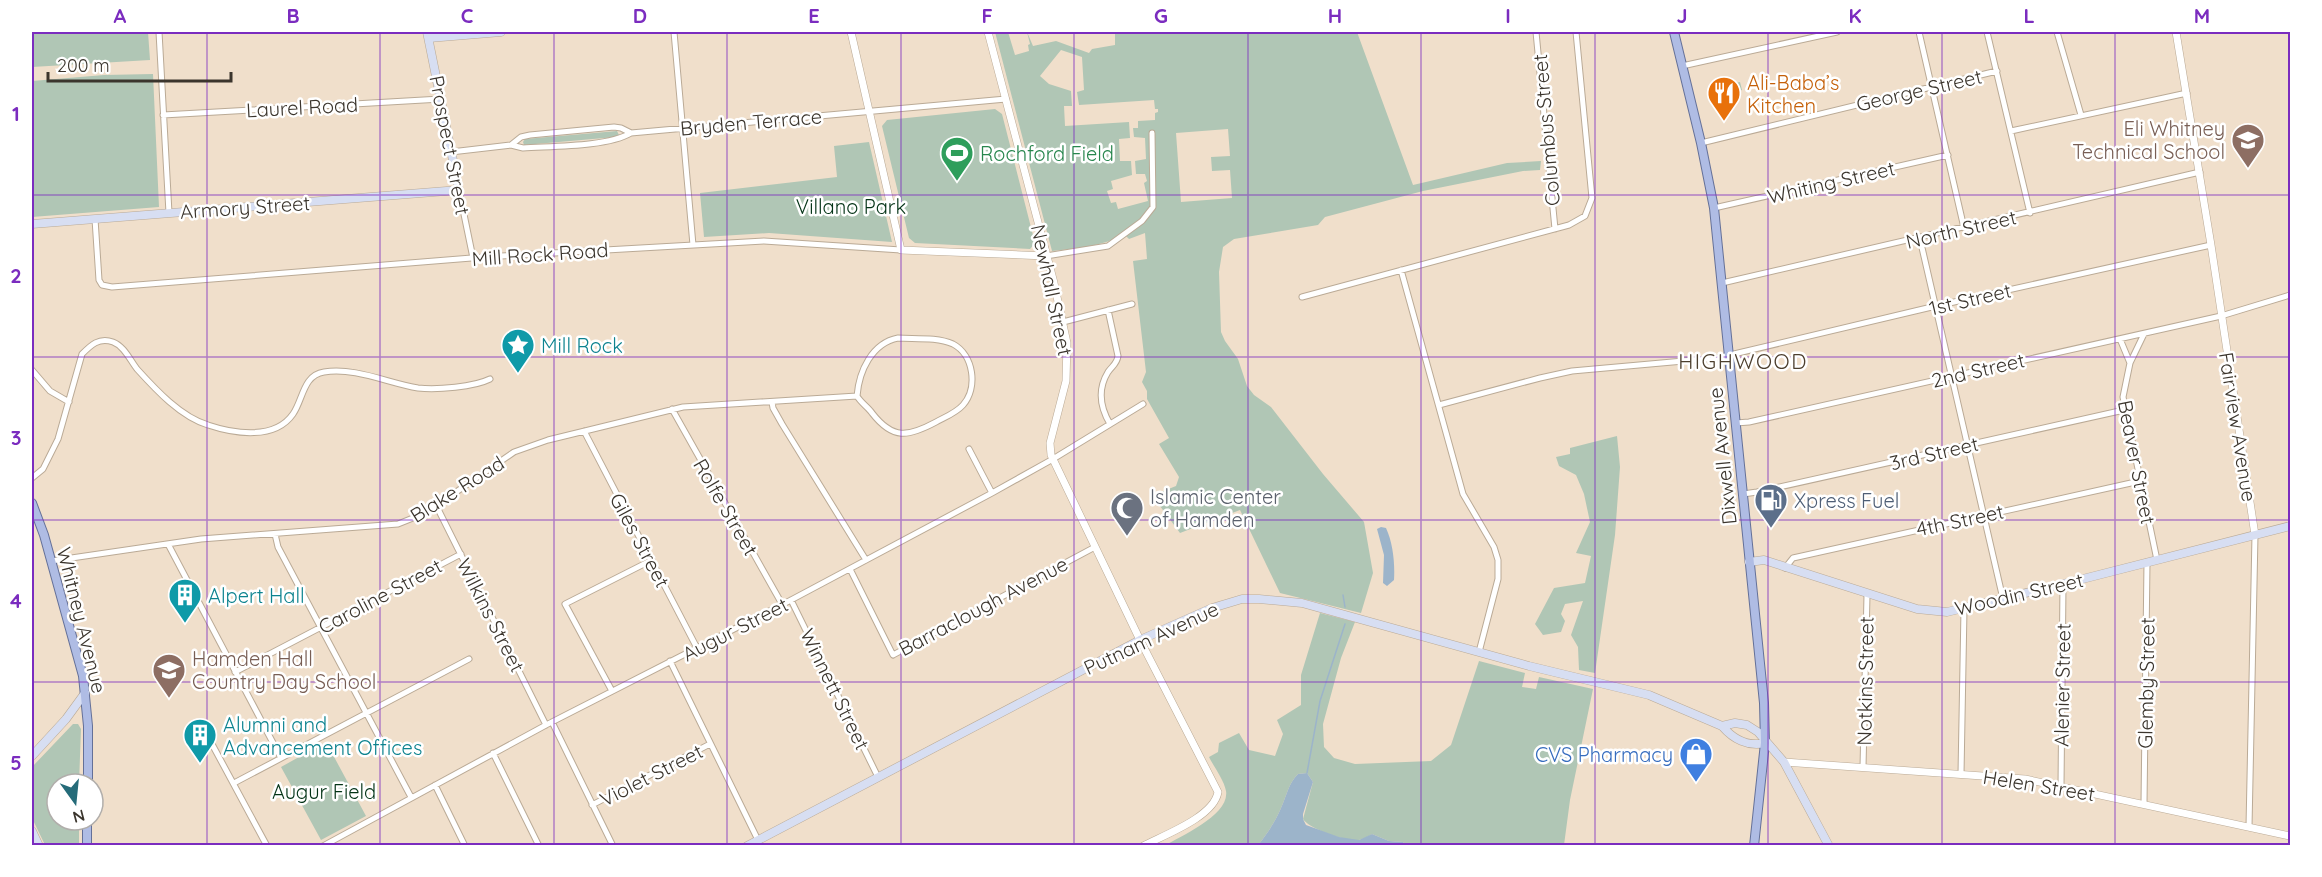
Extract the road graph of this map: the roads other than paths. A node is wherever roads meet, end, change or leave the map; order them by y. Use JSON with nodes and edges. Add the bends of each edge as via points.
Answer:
{"nodes":[{"id":1,"x":159,"y":32,"type":"edge"},
{"id":2,"x":501,"y":32,"type":"edge"},
{"id":3,"x":674,"y":32,"type":"edge"},
{"id":4,"x":851,"y":32,"type":"edge"},
{"id":5,"x":988,"y":32,"type":"edge"},
{"id":6,"x":1536,"y":32,"type":"edge"},
{"id":7,"x":1576,"y":32,"type":"edge"},
{"id":8,"x":1674,"y":32,"type":"edge"},
{"id":9,"x":1837,"y":32,"type":"edge"},
{"id":10,"x":1919,"y":32,"type":"edge"},
{"id":11,"x":1987,"y":32,"type":"edge"},
{"id":12,"x":2057,"y":32,"type":"edge"},
{"id":13,"x":2176,"y":32,"type":"edge"},
{"id":14,"x":428,"y":35,"type":"edge"},
{"id":15,"x":1682,"y":66,"type":"junction"},
{"id":16,"x":1997,"y":71,"type":"junction"},
{"id":17,"x":1932,"y":87,"type":"junction"},
{"id":18,"x":2187,"y":93,"type":"junction"},
{"id":19,"x":441,"y":99,"type":"junction"},
{"id":20,"x":1006,"y":99,"type":"junction"},
{"id":21,"x":870,"y":113,"type":"junction"},
{"id":22,"x":163,"y":115,"type":"junction"},
{"id":23,"x":2080,"y":115,"type":"junction"},
{"id":24,"x":684,"y":128,"type":"junction"},
{"id":25,"x":2011,"y":131,"type":"junction"},
{"id":26,"x":631,"y":133,"type":"junction"},
{"id":27,"x":1152,"y":133,"type":"dead end"},
{"id":28,"x":1701,"y":143,"type":"junction"},
{"id":29,"x":511,"y":145,"type":"junction"},
{"id":30,"x":451,"y":152,"type":"junction"},
{"id":31,"x":1948,"y":155,"type":"junction"},
{"id":32,"x":2200,"y":172,"type":"junction"},
{"id":33,"x":459,"y":190,"type":"junction"},
{"id":34,"x":1714,"y":208,"type":"junction"},
{"id":35,"x":169,"y":213,"type":"junction"},
{"id":36,"x":2030,"y":213,"type":"junction"},
{"id":37,"x":95,"y":219,"type":"junction"},
{"id":38,"x":32,"y":224,"type":"edge"},
{"id":39,"x":1964,"y":228,"type":"junction"},
{"id":40,"x":1555,"y":229,"type":"junction"},
{"id":41,"x":1920,"y":239,"type":"junction"},
{"id":42,"x":693,"y":245,"type":"junction"},
{"id":43,"x":2211,"y":245,"type":"junction"},
{"id":44,"x":901,"y":250,"type":"junction"},
{"id":45,"x":1046,"y":256,"type":"junction"},
{"id":46,"x":473,"y":258,"type":"junction"},
{"id":47,"x":1401,"y":270,"type":"junction"},
{"id":48,"x":1722,"y":283,"type":"junction"},
{"id":49,"x":2290,"y":295,"type":"edge"},
{"id":50,"x":1302,"y":297,"type":"dead end"},
{"id":51,"x":1132,"y":304,"type":"dead end"},
{"id":52,"x":1936,"y":306,"type":"junction"},
{"id":53,"x":1108,"y":310,"type":"junction"},
{"id":54,"x":2221,"y":316,"type":"junction"},
{"id":55,"x":1063,"y":322,"type":"junction"},
{"id":56,"x":2144,"y":334,"type":"junction"},
{"id":57,"x":2120,"y":339,"type":"junction"},
{"id":58,"x":1729,"y":355,"type":"junction"},
{"id":59,"x":2130,"y":363,"type":"junction"},
{"id":60,"x":32,"y":370,"type":"edge"},
{"id":61,"x":1952,"y":376,"type":"junction"},
{"id":62,"x":490,"y":379,"type":"dead end"},
{"id":63,"x":857,"y":396,"type":"junction"},
{"id":64,"x":69,"y":402,"type":"junction"},
{"id":65,"x":772,"y":402,"type":"junction"},
{"id":66,"x":1143,"y":404,"type":"dead end"},
{"id":67,"x":1439,"y":405,"type":"junction"},
{"id":68,"x":672,"y":409,"type":"junction"},
{"id":69,"x":2124,"y":410,"type":"junction"},
{"id":70,"x":1736,"y":423,"type":"junction"},
{"id":71,"x":1110,"y":424,"type":"junction"},
{"id":72,"x":584,"y":431,"type":"junction"},
{"id":73,"x":1967,"y":446,"type":"junction"},
{"id":74,"x":969,"y":449,"type":"dead end"},
{"id":75,"x":1053,"y":459,"type":"junction"},
{"id":76,"x":32,"y":478,"type":"edge"},
{"id":77,"x":2140,"y":481,"type":"junction"},
{"id":78,"x":992,"y":493,"type":"junction"},
{"id":79,"x":1743,"y":494,"type":"junction"},
{"id":80,"x":32,"y":503,"type":"edge"},
{"id":81,"x":436,"y":505,"type":"junction"},
{"id":82,"x":1983,"y":516,"type":"junction"},
{"id":83,"x":2290,"y":526,"type":"edge"},
{"id":84,"x":275,"y":534,"type":"junction"},
{"id":85,"x":2255,"y":535,"type":"junction"},
{"id":86,"x":168,"y":544,"type":"junction"},
{"id":87,"x":1095,"y":547,"type":"junction"},
{"id":88,"x":460,"y":554,"type":"junction"},
{"id":89,"x":652,"y":560,"type":"junction"},
{"id":90,"x":866,"y":560,"type":"junction"},
{"id":91,"x":2157,"y":560,"type":"junction"},
{"id":92,"x":51,"y":561,"type":"junction"},
{"id":93,"x":1749,"y":562,"type":"junction"},
{"id":94,"x":2147,"y":562,"type":"junction"},
{"id":95,"x":1785,"y":568,"type":"junction"},
{"id":96,"x":850,"y":569,"type":"junction"},
{"id":97,"x":2064,"y":584,"type":"junction"},
{"id":98,"x":1867,"y":595,"type":"junction"},
{"id":99,"x":2003,"y":599,"type":"junction"},
{"id":100,"x":791,"y":600,"type":"junction"},
{"id":101,"x":782,"y":604,"type":"junction"},
{"id":102,"x":1964,"y":609,"type":"junction"},
{"id":103,"x":321,"y":627,"type":"junction"},
{"id":104,"x":1140,"y":640,"type":"junction"},
{"id":105,"x":698,"y":648,"type":"junction"},
{"id":106,"x":1479,"y":652,"type":"junction"},
{"id":107,"x":469,"y":659,"type":"dead end"},
{"id":108,"x":670,"y":661,"type":"junction"},
{"id":109,"x":235,"y":672,"type":"junction"},
{"id":110,"x":612,"y":691,"type":"junction"},
{"id":111,"x":85,"y":693,"type":"junction"},
{"id":112,"x":367,"y":712,"type":"junction"},
{"id":113,"x":549,"y":724,"type":"junction"},
{"id":114,"x":1722,"y":726,"type":"junction"},
{"id":115,"x":206,"y":733,"type":"dead end"},
{"id":116,"x":1765,"y":743,"type":"junction"},
{"id":117,"x":710,"y":744,"type":"junction"},
{"id":118,"x":494,"y":753,"type":"junction"},
{"id":119,"x":32,"y":756,"type":"edge"},
{"id":120,"x":281,"y":758,"type":"junction"},
{"id":121,"x":1784,"y":762,"type":"junction"},
{"id":122,"x":1863,"y":767,"type":"junction"},
{"id":123,"x":88,"y":772,"type":"edge"},
{"id":124,"x":1961,"y":774,"type":"junction"},
{"id":125,"x":878,"y":777,"type":"junction"},
{"id":126,"x":234,"y":783,"type":"junction"},
{"id":127,"x":435,"y":785,"type":"junction"},
{"id":128,"x":2061,"y":786,"type":"junction"},
{"id":129,"x":411,"y":797,"type":"junction"},
{"id":130,"x":2144,"y":804,"type":"junction"},
{"id":131,"x":592,"y":805,"type":"junction"},
{"id":132,"x":2249,"y":827,"type":"junction"},
{"id":133,"x":32,"y":831,"type":"edge"},
{"id":134,"x":2290,"y":836,"type":"edge"},
{"id":135,"x":758,"y":840,"type":"junction"},
{"id":136,"x":323,"y":845,"type":"edge"},
{"id":137,"x":39,"y":846,"type":"edge"},
{"id":138,"x":267,"y":846,"type":"edge"},
{"id":139,"x":465,"y":846,"type":"edge"},
{"id":140,"x":539,"y":846,"type":"edge"},
{"id":141,"x":613,"y":846,"type":"edge"},
{"id":142,"x":747,"y":846,"type":"edge"},
{"id":143,"x":1143,"y":846,"type":"edge"},
{"id":144,"x":1754,"y":846,"type":"edge"},
{"id":145,"x":1829,"y":846,"type":"edge"}],
"edges":[{"from":1,"to":22,"type":"street"},
{"from":2,"to":14,"type":"main road"},
{"from":3,"to":24,"type":"street"},
{"from":4,"to":21,"type":"street"},
{"from":5,"to":20,"type":"street","name":"Newhall Street"},
{"from":6,"to":40,"type":"street","name":"Columbus Street"},
{"from":7,"to":40,"type":"street","via":[[1592,198],[1585,216]]},
{"from":8,"to":15,"type":"main road","name":"Dixwell Avenue"},
{"from":9,"to":15,"type":"street"},
{"from":10,"to":17,"type":"street"},
{"from":11,"to":16,"type":"street"},
{"from":12,"to":23,"type":"street"},
{"from":13,"to":18,"type":"street","name":"Fairview Avenue"},
{"from":14,"to":19,"type":"main road","name":"Prospect Street"},
{"from":15,"to":28,"type":"main road","name":"Dixwell Avenue"},
{"from":16,"to":17,"type":"street","name":"George Street"},
{"from":16,"to":25,"type":"street"},
{"from":17,"to":28,"type":"street","name":"George Street"},
{"from":17,"to":31,"type":"street"},
{"from":18,"to":23,"type":"street"},
{"from":18,"to":32,"type":"street","name":"Fairview Avenue"},
{"from":19,"to":22,"type":"street","name":"Laurel Road"},
{"from":19,"to":30,"type":"main road","name":"Prospect Street"},
{"from":20,"to":21,"type":"street","name":"Bryden Terrace"},
{"from":20,"to":45,"type":"street","name":"Newhall Street"},
{"from":21,"to":24,"type":"street","name":"Bryden Terrace"},
{"from":21,"to":44,"type":"street"},
{"from":22,"to":35,"type":"street"},
{"from":23,"to":25,"type":"street"},
{"from":24,"to":26,"type":"street","name":"Bryden Terrace"},
{"from":24,"to":42,"type":"street"},
{"from":25,"to":36,"type":"street"},
{"from":26,"to":29,"type":"street","name":"Bryden Terrace","via":[[612,140],[523,148]]},
{"from":26,"to":29,"type":"street","name":"Bryden Terrace","via":[[614,128],[530,135]]},
{"from":27,"to":45,"type":"street","via":[[1153,207],[1142,221],[1108,246]]},
{"from":28,"to":34,"type":"main road","name":"Dixwell Avenue"},
{"from":29,"to":30,"type":"street","name":"Bryden Terrace"},
{"from":30,"to":33,"type":"main road","name":"Prospect Street"},
{"from":31,"to":34,"type":"street","name":"Whiting Street"},
{"from":31,"to":39,"type":"street"},
{"from":32,"to":36,"type":"street","name":"North Street"},
{"from":32,"to":43,"type":"street","name":"Fairview Avenue"},
{"from":33,"to":35,"type":"main road","name":"Armory Street"},
{"from":33,"to":46,"type":"street","name":"Prospect Street"},
{"from":34,"to":48,"type":"main road","name":"Dixwell Avenue"},
{"from":35,"to":37,"type":"main road","name":"Armory Street"},
{"from":36,"to":39,"type":"street","name":"North Street"},
{"from":37,"to":38,"type":"main road","name":"Armory Street"},
{"from":37,"to":46,"type":"street","name":"Mill Rock Road","via":[[99,280],[112,287]]},
{"from":39,"to":41,"type":"street","name":"North Street"},
{"from":40,"to":47,"type":"street"},
{"from":41,"to":48,"type":"street","name":"North Street"},
{"from":41,"to":52,"type":"street"},
{"from":42,"to":44,"type":"street","name":"Mill Rock Road","via":[[764,241]]},
{"from":42,"to":46,"type":"street","name":"Mill Rock Road"},
{"from":43,"to":52,"type":"street","name":"1st Street"},
{"from":43,"to":54,"type":"street","name":"Fairview Avenue"},
{"from":44,"to":45,"type":"street","name":"Mill Rock Road"},
{"from":45,"to":55,"type":"street","name":"Newhall Street"},
{"from":47,"to":50,"type":"street"},
{"from":47,"to":67,"type":"street"},
{"from":48,"to":58,"type":"main road","name":"Dixwell Avenue"},
{"from":49,"to":54,"type":"street","name":"2nd Street"},
{"from":51,"to":53,"type":"street"},
{"from":52,"to":58,"type":"street","name":"1st Street"},
{"from":52,"to":61,"type":"street"},
{"from":53,"to":55,"type":"street"},
{"from":53,"to":71,"type":"street","via":[[1118,356],[1107,374],[1100,403]]},
{"from":54,"to":56,"type":"street","name":"2nd Street"},
{"from":54,"to":85,"type":"street","name":"Fairview Avenue"},
{"from":55,"to":75,"type":"street","name":"Newhall Street","via":[[1068,368],[1050,442]]},
{"from":56,"to":57,"type":"street","name":"2nd Street"},
{"from":56,"to":59,"type":"street","name":"Beaver Street"},
{"from":57,"to":59,"type":"street"},
{"from":57,"to":61,"type":"street","name":"2nd Street"},
{"from":58,"to":67,"type":"street","name":"1st Street","via":[[1572,371]]},
{"from":58,"to":70,"type":"main road","name":"Dixwell Avenue"},
{"from":59,"to":69,"type":"street","name":"Beaver Street","via":[[2124,384]]},
{"from":60,"to":64,"type":"street","via":[[50,391]]},
{"from":61,"to":70,"type":"street","name":"2nd Street"},
{"from":61,"to":73,"type":"street"},
{"from":62,"to":64,"type":"street","via":[[478,385],[420,388],[354,374],[320,372],[304,388],[286,422],[273,430],[239,432],[207,425],[187,414],[156,388],[120,345],[100,340],[82,354]]},
{"from":63,"to":63,"type":"street","via":[[872,354],[890,340],[946,342],[962,351],[969,362],[972,380],[964,404],[917,432],[890,431]]},
{"from":63,"to":65,"type":"street","name":"Blake Road"},
{"from":64,"to":76,"type":"street","via":[[50,458]]},
{"from":65,"to":68,"type":"street","name":"Blake Road"},
{"from":65,"to":90,"type":"street"},
{"from":66,"to":71,"type":"street","name":"Augur Street"},
{"from":67,"to":106,"type":"street","via":[[1464,494],[1498,560],[1498,579]]},
{"from":68,"to":72,"type":"street","name":"Blake Road"},
{"from":68,"to":101,"type":"street","name":"Rolfe Street"},
{"from":69,"to":73,"type":"street","name":"3rd Street"},
{"from":69,"to":77,"type":"street","name":"Beaver Street"},
{"from":70,"to":79,"type":"main road","name":"Dixwell Avenue"},
{"from":71,"to":75,"type":"street","name":"Augur Street"},
{"from":72,"to":81,"type":"street","name":"Blake Road","via":[[519,449]]},
{"from":72,"to":89,"type":"street","name":"Giles Street"},
{"from":73,"to":79,"type":"street","name":"3rd Street"},
{"from":73,"to":82,"type":"street"},
{"from":74,"to":78,"type":"street"},
{"from":75,"to":78,"type":"street","name":"Augur Street"},
{"from":75,"to":87,"type":"street","name":"Newhall Street"},
{"from":77,"to":82,"type":"street","name":"4th Street"},
{"from":77,"to":91,"type":"street","name":"Beaver Street"},
{"from":78,"to":90,"type":"street","name":"Augur Street"},
{"from":79,"to":93,"type":"main road","name":"Dixwell Avenue"},
{"from":80,"to":92,"type":"main road","name":"Whitney Avenue"},
{"from":81,"to":84,"type":"street","name":"Blake Road","via":[[398,524]]},
{"from":81,"to":88,"type":"street","name":"Wilkins Street"},
{"from":82,"to":95,"type":"street","name":"4th Street","via":[[1793,558]]},
{"from":82,"to":99,"type":"street"},
{"from":83,"to":85,"type":"main road","name":"Woodin Street"},
{"from":84,"to":86,"type":"street","name":"Blake Road"},
{"from":84,"to":103,"type":"street","via":[[278,547]]},
{"from":85,"to":91,"type":"main road","name":"Woodin Street"},
{"from":85,"to":132,"type":"street","name":"Fairview Avenue"},
{"from":86,"to":92,"type":"street","name":"Blake Road"},
{"from":86,"to":109,"type":"street"},
{"from":87,"to":96,"type":"street","name":"Barraclough Avenue","via":[[893,655]]},
{"from":87,"to":104,"type":"street","name":"Newhall Street"},
{"from":88,"to":103,"type":"street","name":"Caroline Street"},
{"from":88,"to":113,"type":"street","name":"Wilkins Street"},
{"from":89,"to":105,"type":"street","name":"Giles Street"},
{"from":89,"to":110,"type":"street","via":[[565,604]]},
{"from":90,"to":96,"type":"street","name":"Augur Street"},
{"from":91,"to":94,"type":"main road","name":"Woodin Street"},
{"from":92,"to":111,"type":"main road","name":"Whitney Avenue"},
{"from":93,"to":95,"type":"main road","name":"Woodin Street","via":[[1764,560]]},
{"from":93,"to":116,"type":"main road","name":"Dixwell Avenue"},
{"from":94,"to":97,"type":"main road","name":"Woodin Street"},
{"from":94,"to":130,"type":"street","name":"Glemby Street"},
{"from":95,"to":98,"type":"main road","name":"Woodin Street"},
{"from":96,"to":100,"type":"street","name":"Augur Street"},
{"from":97,"to":99,"type":"main road","name":"Woodin Street"},
{"from":97,"to":128,"type":"street","name":"Alenier Street"},
{"from":98,"to":102,"type":"main road","name":"Woodin Street","via":[[1924,611]]},
{"from":98,"to":122,"type":"street","name":"Notkins Street"},
{"from":99,"to":102,"type":"main road","name":"Woodin Street"},
{"from":100,"to":101,"type":"street","name":"Augur Street"},
{"from":100,"to":125,"type":"street","name":"Winnett Street"},
{"from":101,"to":105,"type":"street","name":"Augur Street"},
{"from":102,"to":124,"type":"street"},
{"from":103,"to":109,"type":"street","name":"Caroline Street"},
{"from":103,"to":112,"type":"street"},
{"from":104,"to":106,"type":"main road","name":"Putnam Avenue","via":[[1226,603],[1259,598],[1302,603]]},
{"from":104,"to":125,"type":"main road","name":"Putnam Avenue"},
{"from":104,"to":143,"type":"street","name":"Newhall Street","via":[[1218,792],[1214,804],[1205,812]]},
{"from":105,"to":108,"type":"street","name":"Augur Street"},
{"from":106,"to":114,"type":"main road","name":"Putnam Avenue","via":[[1649,695]]},
{"from":107,"to":112,"type":"street"},
{"from":108,"to":110,"type":"street","name":"Augur Street"},
{"from":108,"to":117,"type":"street"},
{"from":109,"to":120,"type":"street"},
{"from":110,"to":113,"type":"street","name":"Augur Street"},
{"from":111,"to":119,"type":"main road"},
{"from":111,"to":123,"type":"main road","name":"Whitney Avenue"},
{"from":112,"to":120,"type":"street"},
{"from":112,"to":129,"type":"street"},
{"from":113,"to":118,"type":"street","name":"Augur Street"},
{"from":113,"to":131,"type":"street","name":"Wilkins Street"},
{"from":114,"to":116,"type":"main road","name":"Putnam Avenue","via":[[1746,743]]},
{"from":114,"to":116,"type":"main road","name":"Putnam Avenue","via":[[1747,725]]},
{"from":115,"to":126,"type":"street"},
{"from":116,"to":121,"type":"main road"},
{"from":116,"to":144,"type":"main road","name":"Dixwell Avenue"},
{"from":117,"to":131,"type":"street","name":"Violet Street"},
{"from":117,"to":135,"type":"street"},
{"from":118,"to":127,"type":"street","name":"Augur Street"},
{"from":118,"to":140,"type":"street"},
{"from":120,"to":126,"type":"street"},
{"from":121,"to":122,"type":"street","name":"Helen Street"},
{"from":121,"to":145,"type":"main road"},
{"from":122,"to":124,"type":"street","name":"Helen Street"},
{"from":124,"to":128,"type":"street","name":"Helen Street"},
{"from":125,"to":135,"type":"main road","name":"Putnam Avenue"},
{"from":126,"to":138,"type":"street"},
{"from":127,"to":129,"type":"street","name":"Augur Street"},
{"from":127,"to":139,"type":"street"},
{"from":128,"to":130,"type":"street","name":"Helen Street"},
{"from":129,"to":136,"type":"street","name":"Augur Street"},
{"from":130,"to":132,"type":"street","name":"Helen Street"},
{"from":131,"to":141,"type":"street","name":"Wilkins Street"},
{"from":132,"to":134,"type":"street","name":"Helen Street"},
{"from":133,"to":137,"type":"main road"},
{"from":135,"to":142,"type":"main road","name":"Putnam Avenue"}]}
